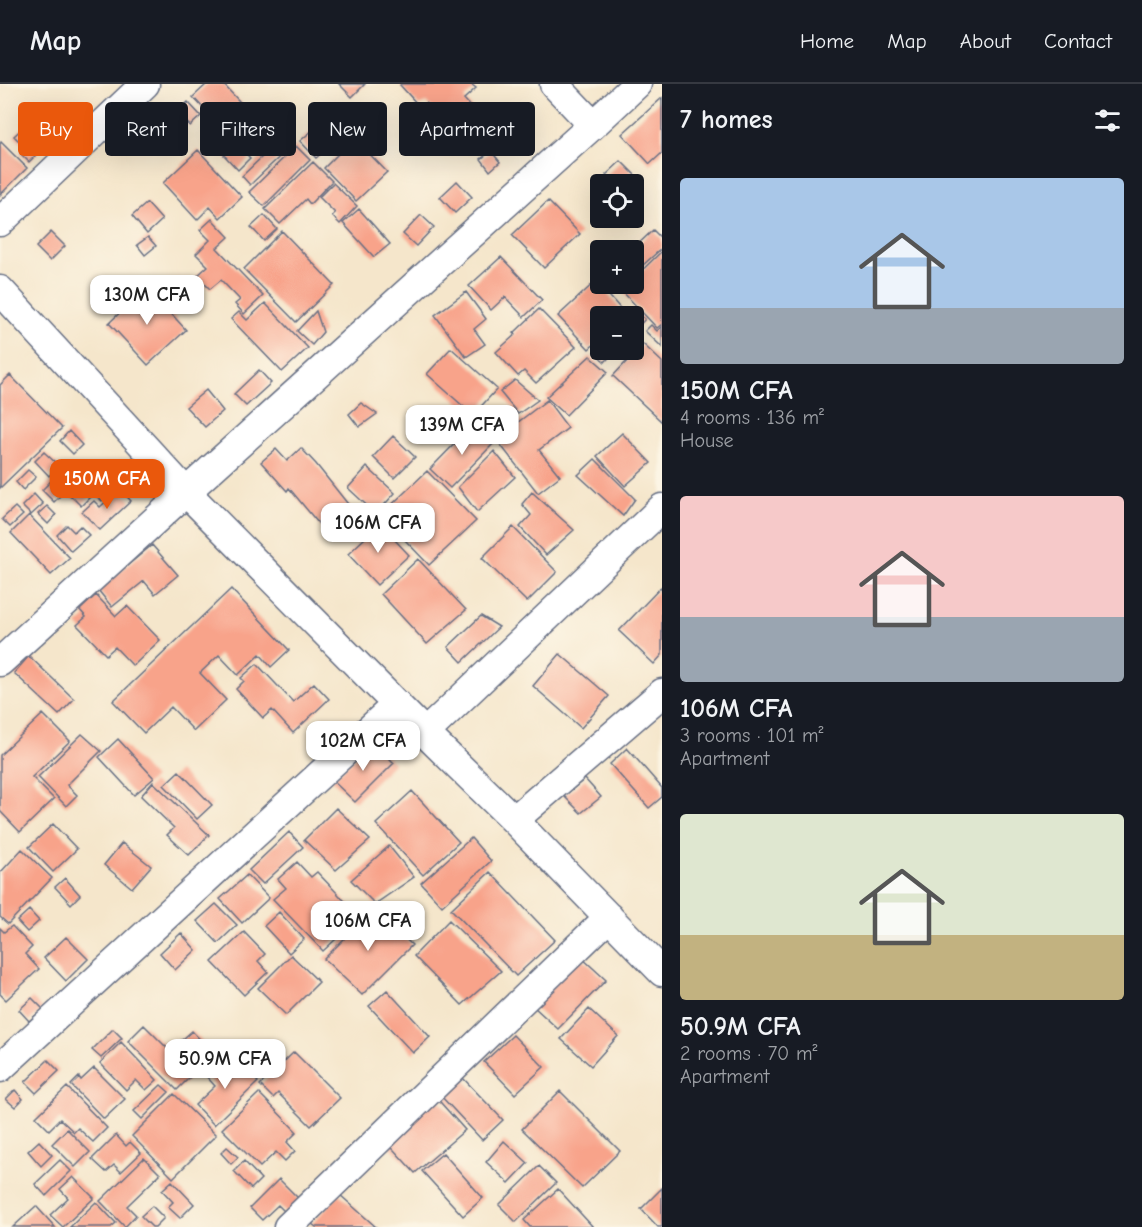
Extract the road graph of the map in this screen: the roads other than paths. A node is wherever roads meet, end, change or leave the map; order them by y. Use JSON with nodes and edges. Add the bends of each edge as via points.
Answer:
{"nodes":[{"id":1,"x":145,"y":84,"type":"edge"},
{"id":2,"x":554,"y":84,"type":"edge"},
{"id":3,"x":637,"y":84,"type":"edge"},
{"id":4,"x":593,"y":125,"type":"junction"},
{"id":5,"x":0,"y":222,"type":"edge"},
{"id":6,"x":0,"y":290,"type":"edge"},
{"id":7,"x":186,"y":492,"type":"junction"},
{"id":8,"x":662,"y":508,"type":"edge"},
{"id":9,"x":0,"y":662,"type":"edge"},
{"id":10,"x":662,"y":693,"type":"edge"},
{"id":11,"x":397,"y":704,"type":"junction"},
{"id":12,"x":425,"y":733,"type":"junction"},
{"id":13,"x":514,"y":820,"type":"junction"},
{"id":14,"x":609,"y":917,"type":"junction"},
{"id":15,"x":662,"y":972,"type":"edge"},
{"id":16,"x":0,"y":1068,"type":"edge"},
{"id":17,"x":288,"y":1227,"type":"edge"}],
"edges":[{"from":1,"to":5,"type":"street"},
{"from":2,"to":4,"type":"street"},
{"from":3,"to":4,"type":"street"},
{"from":4,"to":7,"type":"street"},
{"from":6,"to":7,"type":"street"},
{"from":7,"to":9,"type":"street"},
{"from":7,"to":11,"type":"street"},
{"from":8,"to":12,"type":"street"},
{"from":10,"to":13,"type":"street"},
{"from":11,"to":12,"type":"street"},
{"from":11,"to":16,"type":"street"},
{"from":12,"to":13,"type":"street"},
{"from":13,"to":14,"type":"street"},
{"from":14,"to":15,"type":"street"},
{"from":14,"to":17,"type":"street"}]}
